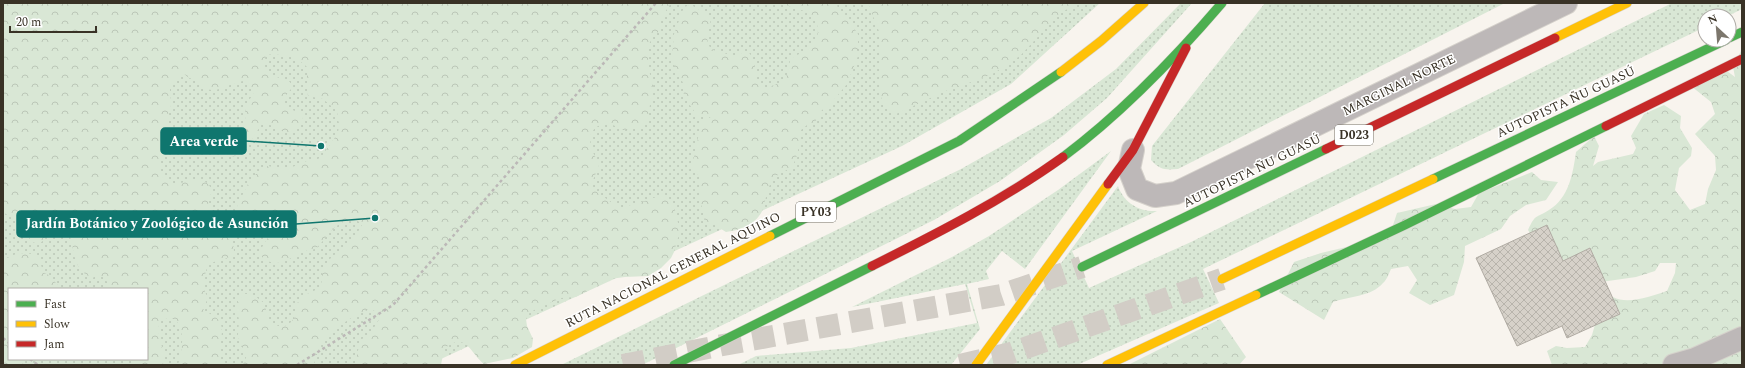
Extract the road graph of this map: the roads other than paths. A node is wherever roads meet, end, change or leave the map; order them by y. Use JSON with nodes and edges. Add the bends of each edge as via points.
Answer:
{"nodes":[{"id":1,"x":1144,"y":3,"type":"edge"},
{"id":2,"x":1222,"y":3,"type":"edge"},
{"id":3,"x":1566,"y":3,"type":"edge"},
{"id":4,"x":1627,"y":3,"type":"edge"},
{"id":5,"x":1190,"y":41,"type":"junction"},
{"id":6,"x":1709,"y":48,"type":"edge"},
{"id":7,"x":1742,"y":59,"type":"edge"},
{"id":8,"x":1133,"y":150,"type":"junction"},
{"id":9,"x":1082,"y":267,"type":"tunnel mouth"},
{"id":10,"x":1222,"y":279,"type":"tunnel mouth"},
{"id":11,"x":1742,"y":338,"type":"edge"},
{"id":12,"x":515,"y":365,"type":"edge"},
{"id":13,"x":674,"y":365,"type":"edge"},
{"id":14,"x":976,"y":365,"type":"edge"},
{"id":15,"x":1107,"y":365,"type":"edge"},
{"id":16,"x":1674,"y":365,"type":"edge"}],
"edges":[{"from":1,"to":12,"type":"main road","name":"RUTA NACIONAL GENERAL AQUINO","number":"PY03","via":[[1061,72],[959,141]]},
{"from":2,"to":5,"type":"main road"},
{"from":3,"to":8,"type":"street","name":"MARGINAL NORTE","via":[[1176,194],[1155,196],[1137,189],[1129,170]]},
{"from":4,"to":9,"type":"main road","name":"AUTOPISTA ÑU GUASÚ","number":"D023"},
{"from":5,"to":8,"type":"main road"},
{"from":5,"to":13,"type":"main road","via":[[1139,93],[1090,135],[1040,173],[984,210]]},
{"from":6,"to":10,"type":"main road","name":"AUTOPISTA ÑU GUASÚ"},
{"from":7,"to":15,"type":"main road","via":[[1405,225]]},
{"from":8,"to":14,"type":"main road"},
{"from":11,"to":16,"type":"street","via":[[1695,359]]}]}
